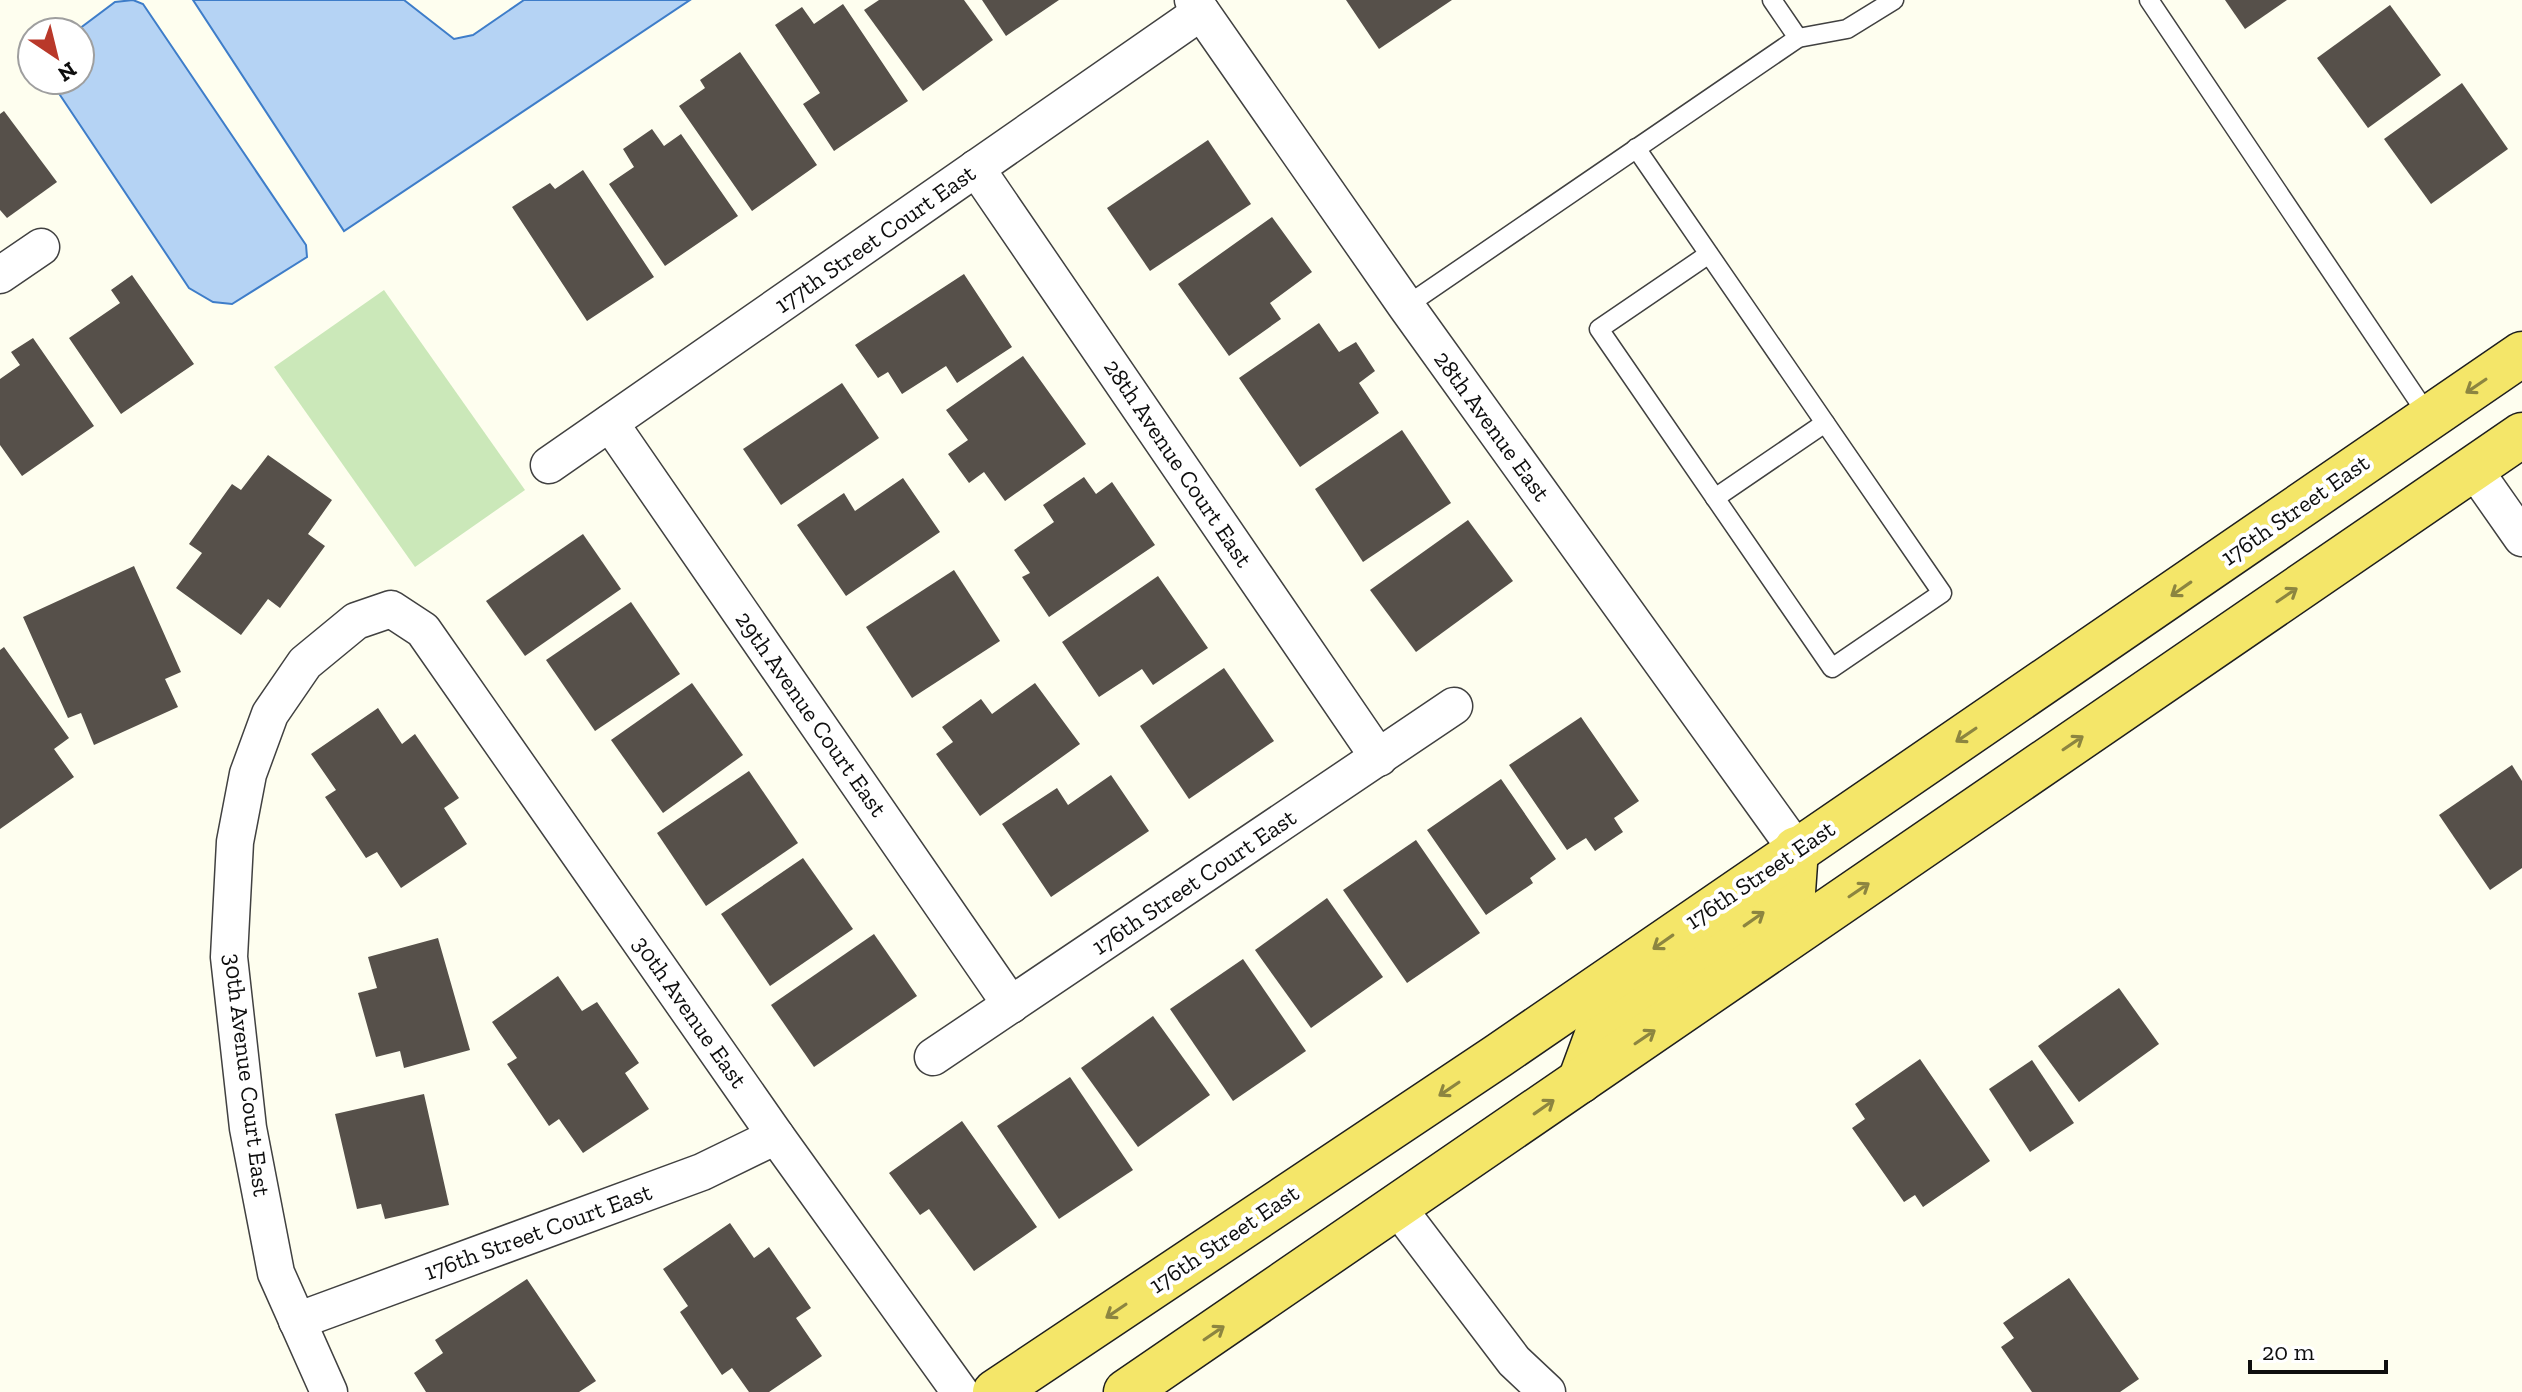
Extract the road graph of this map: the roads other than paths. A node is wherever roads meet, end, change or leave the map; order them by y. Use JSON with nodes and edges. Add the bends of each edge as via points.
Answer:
{"nodes":[{"id":1,"x":1772,"y":0,"type":"edge"},
{"id":2,"x":1894,"y":0,"type":"edge"},
{"id":3,"x":2149,"y":0,"type":"edge"},
{"id":4,"x":1197,"y":6,"type":"edge"},
{"id":5,"x":1798,"y":38,"type":"junction"},
{"id":6,"x":1636,"y":148,"type":"junction"},
{"id":7,"x":976,"y":168,"type":"junction"},
{"id":8,"x":41,"y":247,"type":"dead end"},
{"id":9,"x":1709,"y":254,"type":"junction"},
{"id":10,"x":0,"y":275,"type":"edge"},
{"id":11,"x":1406,"y":306,"type":"junction"},
{"id":12,"x":2522,"y":354,"type":"edge"},
{"id":13,"x":2429,"y":417,"type":"junction"},
{"id":14,"x":610,"y":423,"type":"junction"},
{"id":15,"x":1825,"y":423,"type":"junction"},
{"id":16,"x":2522,"y":435,"type":"edge"},
{"id":17,"x":549,"y":465,"type":"dead end"},
{"id":18,"x":2473,"y":468,"type":"junction"},
{"id":19,"x":1715,"y":498,"type":"junction"},
{"id":20,"x":2522,"y":538,"type":"edge"},
{"id":21,"x":423,"y":630,"type":"joint"},
{"id":22,"x":1454,"y":706,"type":"dead end"},
{"id":23,"x":1379,"y":758,"type":"junction"},
{"id":24,"x":1796,"y":849,"type":"junction"},
{"id":25,"x":1011,"y":1005,"type":"junction"},
{"id":26,"x":933,"y":1057,"type":"dead end"},
{"id":27,"x":1580,"y":1081,"type":"junction"},
{"id":28,"x":776,"y":1136,"type":"junction"},
{"id":29,"x":1398,"y":1208,"type":"junction"},
{"id":30,"x":297,"y":1321,"type":"junction"},
{"id":31,"x":329,"y":1392,"type":"edge"},
{"id":32,"x":960,"y":1392,"type":"edge"},
{"id":33,"x":995,"y":1392,"type":"edge"},
{"id":34,"x":1126,"y":1392,"type":"edge"},
{"id":35,"x":1547,"y":1392,"type":"edge"}],
"edges":[{"from":1,"to":5,"type":"lane"},
{"from":2,"to":5,"type":"lane","via":[[1847,29]]},
{"from":3,"to":13,"type":"lane"},
{"from":4,"to":7,"type":"street","name":"177th Street Court East"},
{"from":4,"to":11,"type":"street","name":"28th Avenue East"},
{"from":5,"to":6,"type":"lane"},
{"from":6,"to":9,"type":"lane"},
{"from":6,"to":11,"type":"lane"},
{"from":7,"to":14,"type":"street","name":"177th Street Court East"},
{"from":7,"to":23,"type":"street","name":"28th Avenue Court East"},
{"from":8,"to":10,"type":"street"},
{"from":9,"to":15,"type":"lane"},
{"from":9,"to":19,"type":"lane","via":[[1599,329]]},
{"from":11,"to":24,"type":"street","name":"28th Avenue East"},
{"from":12,"to":13,"type":"main road","name":"176th Street East","one_way":true},
{"from":13,"to":24,"type":"main road","name":"176th Street East","one_way":true},
{"from":14,"to":17,"type":"street","name":"177th Street Court East"},
{"from":14,"to":25,"type":"street","name":"29th Avenue Court East"},
{"from":15,"to":19,"type":"lane"},
{"from":15,"to":19,"type":"lane","via":[[1942,593],[1832,668]]},
{"from":16,"to":18,"type":"main road"},
{"from":18,"to":20,"type":"street"},
{"from":27,"to":18,"type":"main road","one_way":true},
{"from":21,"to":28,"type":"street","name":"30th Avenue East"},
{"from":21,"to":30,"type":"street","name":"30th Avenue Court East","via":[[391,609],[356,621],[305,663],[270,714],[248,774],[238,828],[229,957],[248,1128],[276,1273]]},
{"from":22,"to":23,"type":"street","name":"176th Street Court East"},
{"from":23,"to":25,"type":"street","name":"176th Street Court East"},
{"from":27,"to":24,"type":"main road","one_way":true,"via":[[1601,1024],[1793,892]]},
{"from":24,"to":33,"type":"main road","name":"176th Street East","one_way":true,"via":[[1498,1056]]},
{"from":25,"to":26,"type":"street","name":"176th Street Court East"},
{"from":29,"to":27,"type":"main road","one_way":true},
{"from":28,"to":30,"type":"street","name":"176th Street Court East","via":[[702,1172]]},
{"from":28,"to":32,"type":"street","name":"30th Avenue East"},
{"from":34,"to":29,"type":"main road","one_way":true},
{"from":29,"to":35,"type":"street","via":[[1514,1361]]},
{"from":30,"to":31,"type":"street","name":"30th Avenue Court East"}]}
